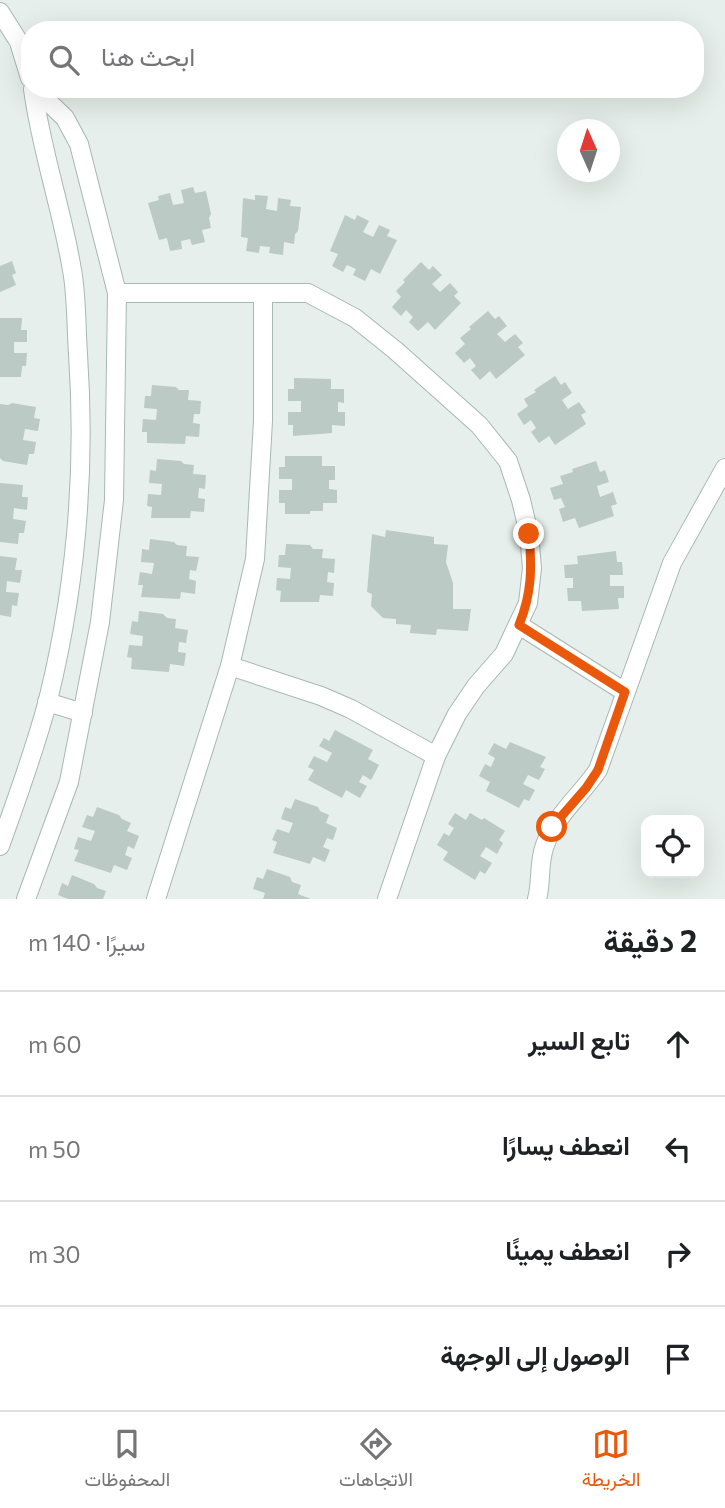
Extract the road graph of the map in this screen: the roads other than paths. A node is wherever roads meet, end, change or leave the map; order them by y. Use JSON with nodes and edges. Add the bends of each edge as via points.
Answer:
{"nodes":[{"id":1,"x":0,"y":12,"type":"edge"},
{"id":2,"x":21,"y":49,"type":"edge"},
{"id":3,"x":35,"y":98,"type":"edge"},
{"id":4,"x":44,"y":98,"type":"edge"},
{"id":5,"x":117,"y":293,"type":"junction"},
{"id":6,"x":263,"y":293,"type":"junction"},
{"id":7,"x":725,"y":468,"type":"edge"},
{"id":8,"x":519,"y":625,"type":"junction"},
{"id":9,"x":230,"y":666,"type":"junction"},
{"id":10,"x":625,"y":692,"type":"junction"},
{"id":11,"x":47,"y":702,"type":"junction"},
{"id":12,"x":83,"y":713,"type":"junction"},
{"id":13,"x":436,"y":756,"type":"junction"},
{"id":14,"x":0,"y":846,"type":"edge"},
{"id":15,"x":26,"y":899,"type":"edge"},
{"id":16,"x":156,"y":899,"type":"edge"},
{"id":17,"x":387,"y":899,"type":"edge"},
{"id":18,"x":537,"y":899,"type":"edge"}],
"edges":[{"from":1,"to":2,"type":"street"},
{"from":3,"to":11,"type":"street","via":[[73,272],[82,408],[78,524]]},
{"from":4,"to":5,"type":"street","via":[[65,118],[79,144]]},
{"from":5,"to":6,"type":"street"},
{"from":5,"to":12,"type":"street","via":[[114,500],[100,622]]},
{"from":6,"to":8,"type":"street","via":[[309,293],[355,318],[431,380],[508,461],[529,534],[532,568],[528,603]]},
{"from":6,"to":9,"type":"street","via":[[263,421],[255,559]]},
{"from":7,"to":10,"type":"street","via":[[672,563]]},
{"from":8,"to":10,"type":"street"},
{"from":8,"to":13,"type":"street","via":[[504,654],[457,714]]},
{"from":9,"to":13,"type":"street","via":[[351,709]]},
{"from":9,"to":16,"type":"street"},
{"from":10,"to":18,"type":"street","via":[[598,770],[552,827],[539,868]]},
{"from":11,"to":12,"type":"street"},
{"from":11,"to":14,"type":"street"},
{"from":12,"to":15,"type":"street","via":[[69,782]]},
{"from":13,"to":17,"type":"street"}]}
